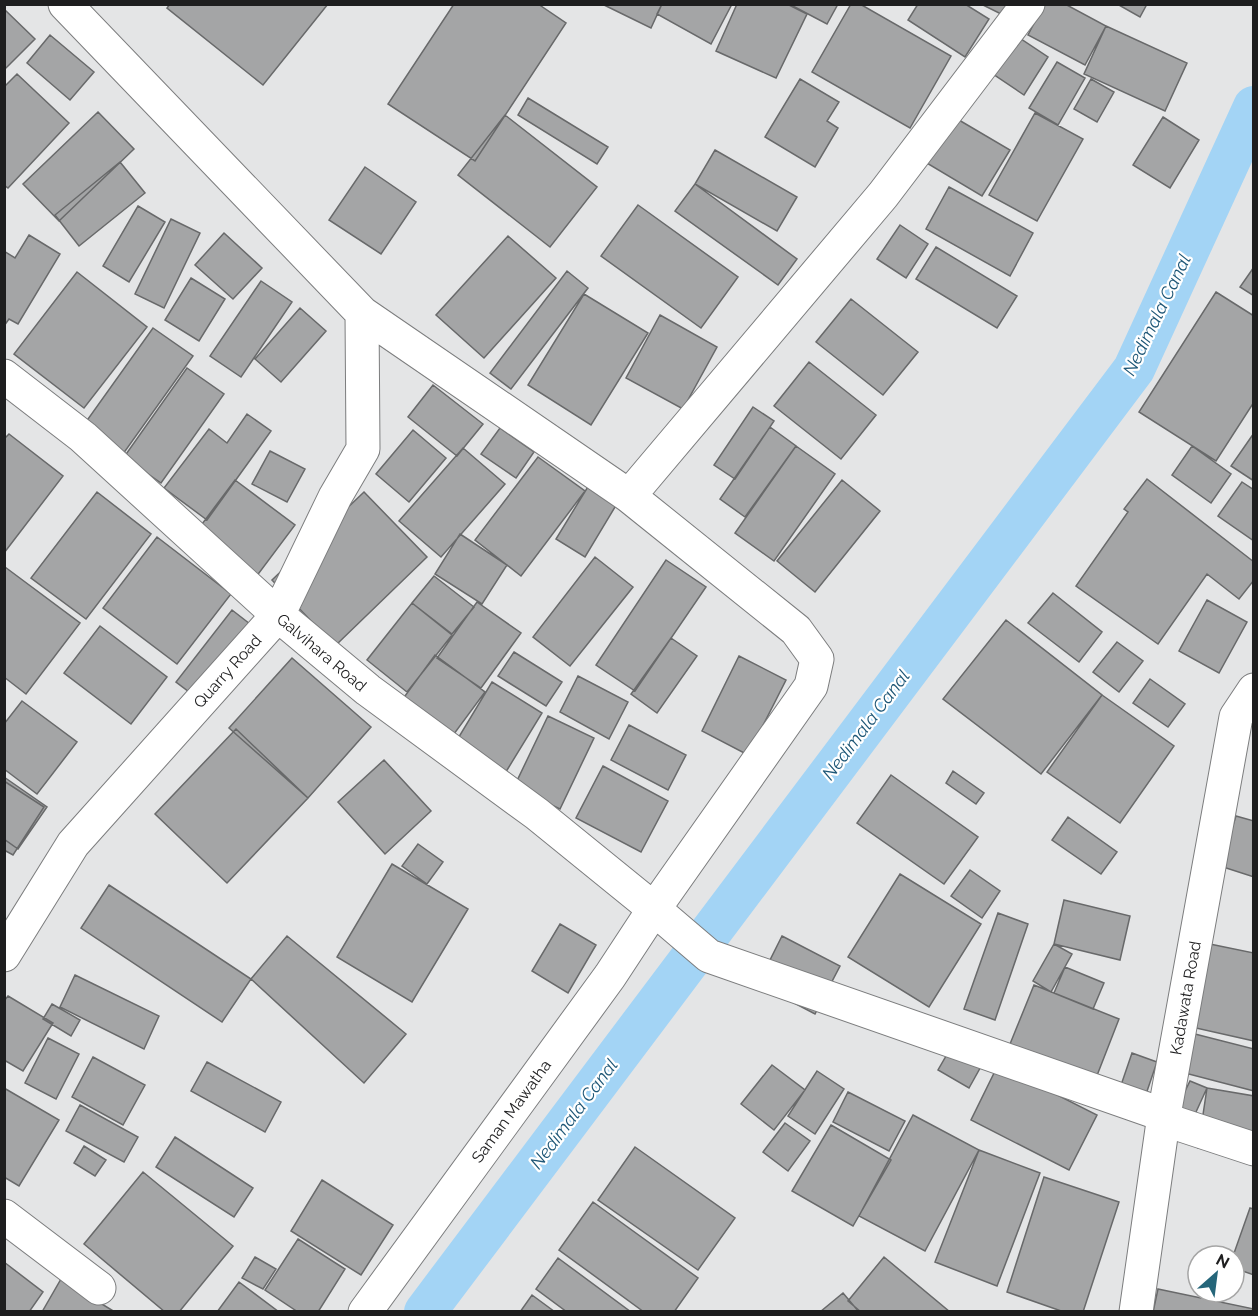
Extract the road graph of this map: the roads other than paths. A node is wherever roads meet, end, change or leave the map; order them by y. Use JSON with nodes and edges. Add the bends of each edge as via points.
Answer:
{"nodes":[{"id":1,"x":65,"y":4,"type":"edge"},
{"id":2,"x":1028,"y":4,"type":"edge"},
{"id":3,"x":362,"y":312,"type":"junction"},
{"id":4,"x":4,"y":376,"type":"edge"},
{"id":5,"x":629,"y":496,"type":"junction"},
{"id":6,"x":278,"y":615,"type":"junction"},
{"id":7,"x":1254,"y":690,"type":"edge"},
{"id":8,"x":654,"y":909,"type":"junction"},
{"id":9,"x":4,"y":955,"type":"edge"},
{"id":10,"x":1163,"y":1117,"type":"junction"},
{"id":11,"x":1254,"y":1149,"type":"edge"},
{"id":12,"x":4,"y":1216,"type":"edge"},
{"id":13,"x":99,"y":1288,"type":"dead end"},
{"id":14,"x":365,"y":1311,"type":"edge"},
{"id":15,"x":1136,"y":1311,"type":"edge"}],
"edges":[{"from":1,"to":3,"type":"street","name":"Saman Mawatha"},
{"from":2,"to":5,"type":"street","via":[[883,195]]},
{"from":3,"to":5,"type":"street","name":"Saman Mawatha"},
{"from":3,"to":6,"type":"street","name":"Quarry Road","via":[[363,449],[335,497]]},
{"from":4,"to":6,"type":"street","name":"Galvihara Road","via":[[83,437]]},
{"from":5,"to":8,"type":"street","name":"Saman Mawatha","via":[[796,630],[817,659],[811,686]]},
{"from":6,"to":8,"type":"street","name":"Galvihara Road","via":[[368,690],[537,814]]},
{"from":6,"to":9,"type":"street","name":"Quarry Road","via":[[73,844]]},
{"from":7,"to":10,"type":"street","name":"Kadawata Road","via":[[1236,717]]},
{"from":8,"to":10,"type":"street","name":"Galvihara Road","via":[[710,956]]},
{"from":8,"to":14,"type":"street","name":"Saman Mawatha","via":[[610,976]]},
{"from":10,"to":11,"type":"street","name":"Galvihara Road"},
{"from":10,"to":15,"type":"street","name":"Kadawata Road"},
{"from":12,"to":13,"type":"street"}]}
